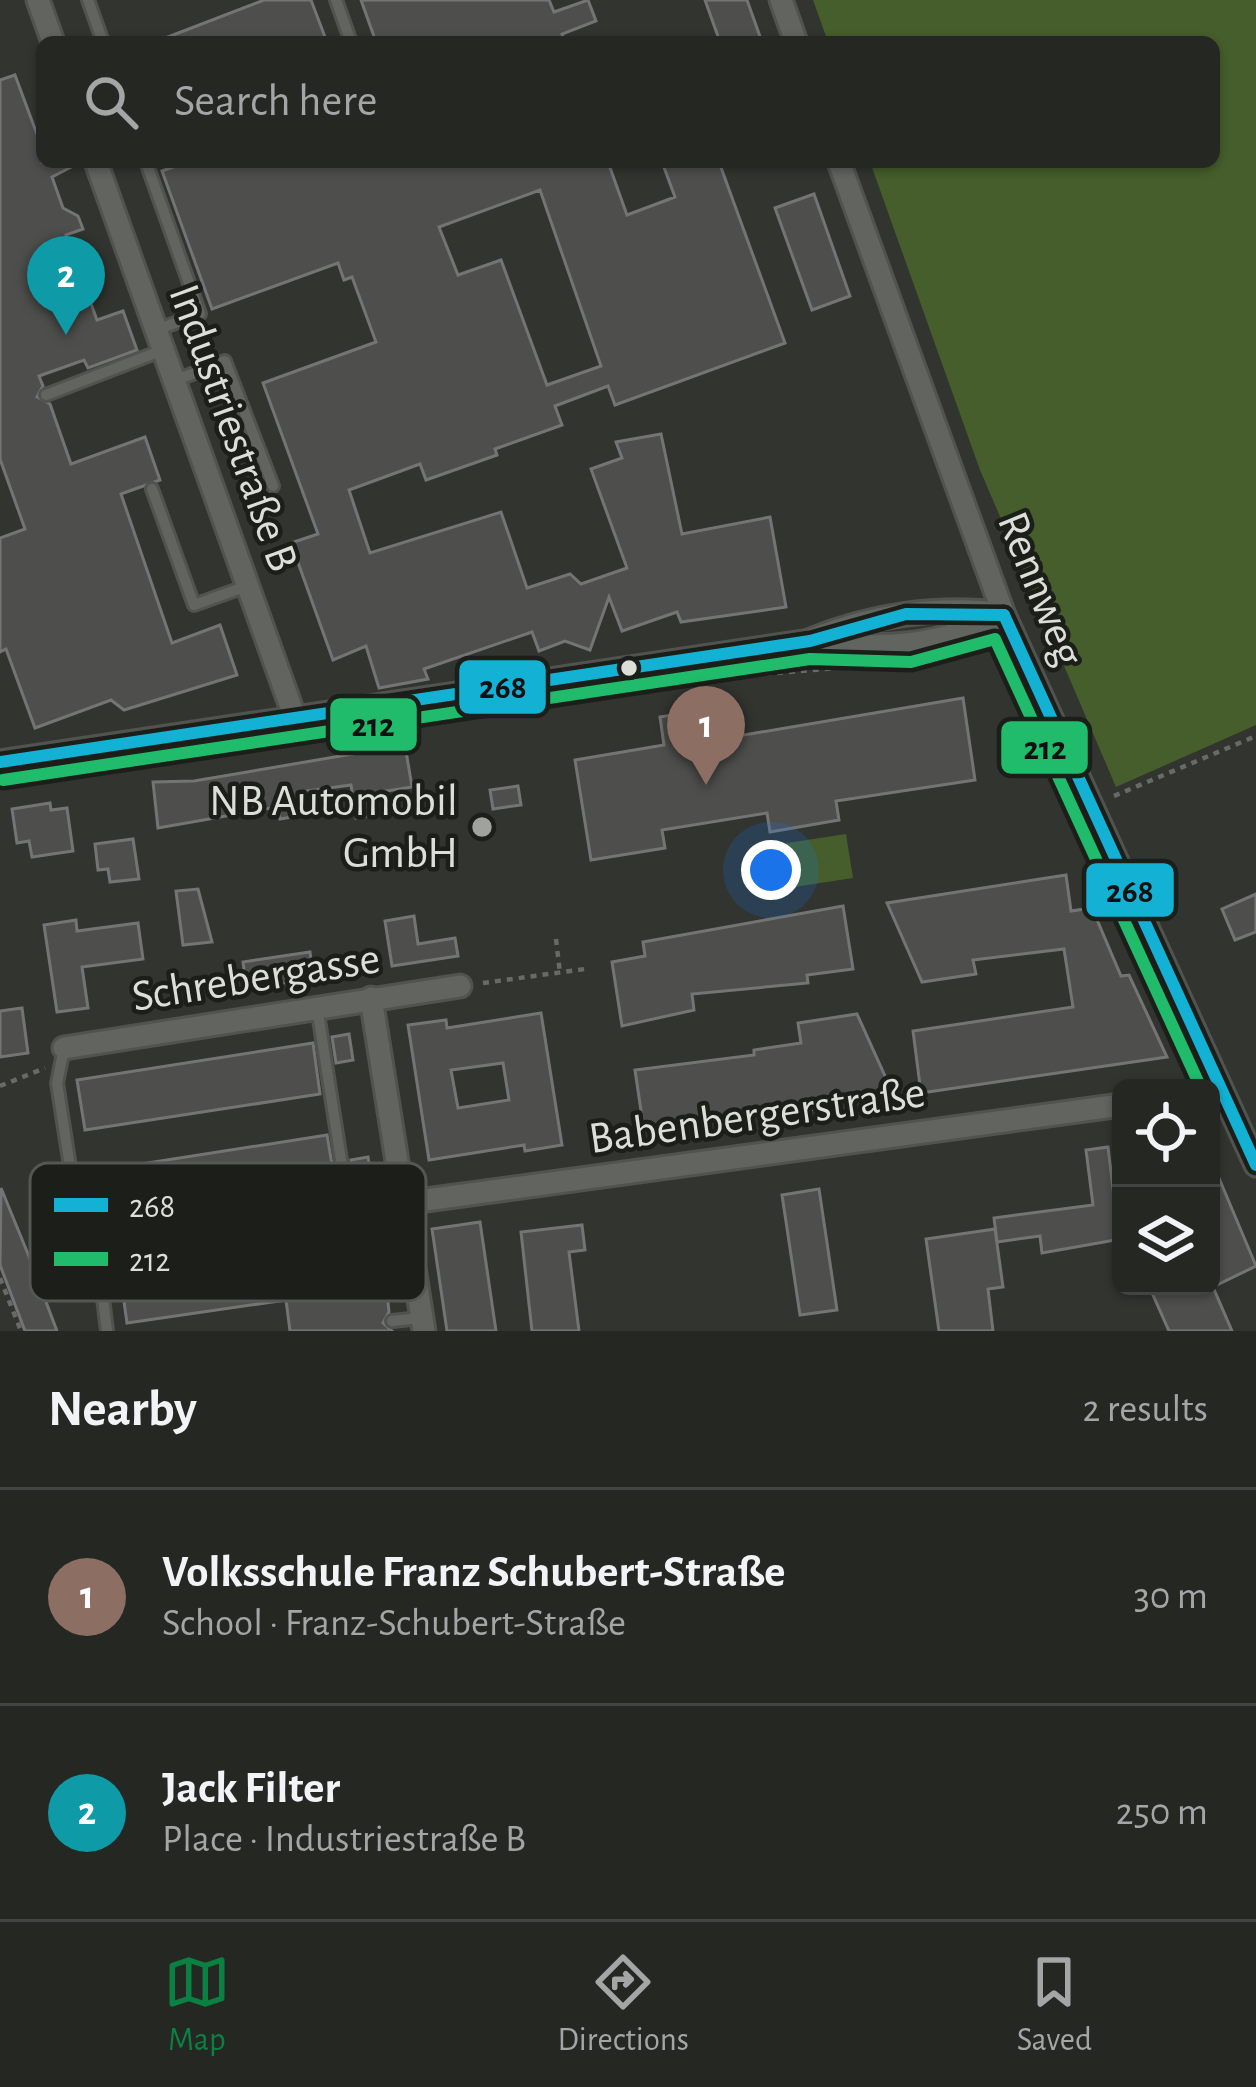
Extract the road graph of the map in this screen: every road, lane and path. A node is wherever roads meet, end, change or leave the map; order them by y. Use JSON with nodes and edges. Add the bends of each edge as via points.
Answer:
{"nodes":[{"id":1,"x":38,"y":0,"type":"edge"},
{"id":2,"x":336,"y":0,"type":"edge"},
{"id":3,"x":781,"y":0,"type":"edge"},
{"id":4,"x":93,"y":1,"type":"edge"},
{"id":5,"x":51,"y":36,"type":"edge"},
{"id":6,"x":102,"y":36,"type":"edge"},
{"id":7,"x":349,"y":36,"type":"edge"},
{"id":8,"x":794,"y":36,"type":"edge"},
{"id":9,"x":98,"y":168,"type":"edge"},
{"id":10,"x":148,"y":168,"type":"edge"},
{"id":11,"x":841,"y":168,"type":"edge"},
{"id":12,"x":159,"y":340,"type":"junction"},
{"id":13,"x":175,"y":381,"type":"junction"},
{"id":14,"x":46,"y":394,"type":"dead end"},
{"id":15,"x":273,"y":486,"type":"dead end"},
{"id":16,"x":152,"y":489,"type":"dead end"},
{"id":17,"x":248,"y":586,"type":"junction"},
{"id":18,"x":1004,"y":614,"type":"junction"},
{"id":19,"x":842,"y":668,"type":"dead end"},
{"id":20,"x":731,"y":676,"type":"dead end"},
{"id":21,"x":296,"y":721,"type":"junction"},
{"id":22,"x":1256,"y":736,"type":"edge"},
{"id":23,"x":0,"y":762,"type":"edge"},
{"id":24,"x":1092,"y":806,"type":"junction"},
{"id":25,"x":556,"y":939,"type":"dead end"},
{"id":26,"x":585,"y":969,"type":"dead end"},
{"id":27,"x":560,"y":973,"type":"junction"},
{"id":28,"x":460,"y":986,"type":"joint"},
{"id":29,"x":371,"y":998,"type":"junction"},
{"id":30,"x":317,"y":1006,"type":"junction"},
{"id":31,"x":64,"y":1048,"type":"junction"},
{"id":32,"x":1210,"y":1079,"type":"edge"},
{"id":33,"x":0,"y":1085,"type":"edge"},
{"id":34,"x":1220,"y":1099,"type":"edge"},
{"id":35,"x":1112,"y":1106,"type":"edge"},
{"id":36,"x":70,"y":1163,"type":"edge"},
{"id":37,"x":342,"y":1163,"type":"edge"},
{"id":38,"x":398,"y":1163,"type":"edge"},
{"id":39,"x":1256,"y":1165,"type":"edge"},
{"id":40,"x":426,"y":1200,"type":"edge"},
{"id":41,"x":0,"y":1278,"type":"edge"},
{"id":42,"x":103,"y":1301,"type":"edge"},
{"id":43,"x":392,"y":1321,"type":"dead end"},
{"id":44,"x":423,"y":1324,"type":"edge"},
{"id":45,"x":21,"y":1331,"type":"edge"},
{"id":46,"x":107,"y":1331,"type":"edge"}],
"edges":[{"from":1,"to":5,"type":"street"},
{"from":2,"to":7,"type":"lane"},
{"from":3,"to":8,"type":"street"},
{"from":4,"to":6,"type":"lane"},
{"from":9,"to":12,"type":"street","name":"Industriestraße B"},
{"from":10,"to":12,"type":"lane","via":[[200,314]]},
{"from":11,"to":18,"type":"street","name":"Rennweg"},
{"from":12,"to":13,"type":"street","name":"Industriestraße B"},
{"from":12,"to":14,"type":"lane"},
{"from":13,"to":15,"type":"lane","via":[[225,362]]},
{"from":13,"to":17,"type":"street","name":"Industriestraße B"},
{"from":16,"to":17,"type":"lane","via":[[194,605]]},
{"from":17,"to":21,"type":"street","name":"Industriestraße B"},
{"from":18,"to":21,"type":"street","via":[[957,638],[873,650],[810,641]]},
{"from":18,"to":24,"type":"street","name":"Rennweg"},
{"from":19,"to":20,"type":"path"},
{"from":21,"to":23,"type":"street"},
{"from":22,"to":24,"type":"path"},
{"from":24,"to":32,"type":"street","name":"Rennweg"},
{"from":25,"to":27,"type":"path"},
{"from":26,"to":27,"type":"path"},
{"from":27,"to":28,"type":"path"},
{"from":28,"to":29,"type":"street","name":"Schrebergasse"},
{"from":29,"to":30,"type":"street","name":"Schrebergasse"},
{"from":29,"to":38,"type":"street"},
{"from":30,"to":31,"type":"street","name":"Schrebergasse"},
{"from":30,"to":37,"type":"lane"},
{"from":31,"to":33,"type":"path","via":[[46,1068]]},
{"from":31,"to":36,"type":"lane","via":[[57,1082]]},
{"from":34,"to":39,"type":"street","name":"Rennweg"},
{"from":35,"to":40,"type":"street","name":"Babenbergerstraße"},
{"from":41,"to":45,"type":"path"},
{"from":42,"to":46,"type":"lane"},
{"from":43,"to":44,"type":"lane"}]}
